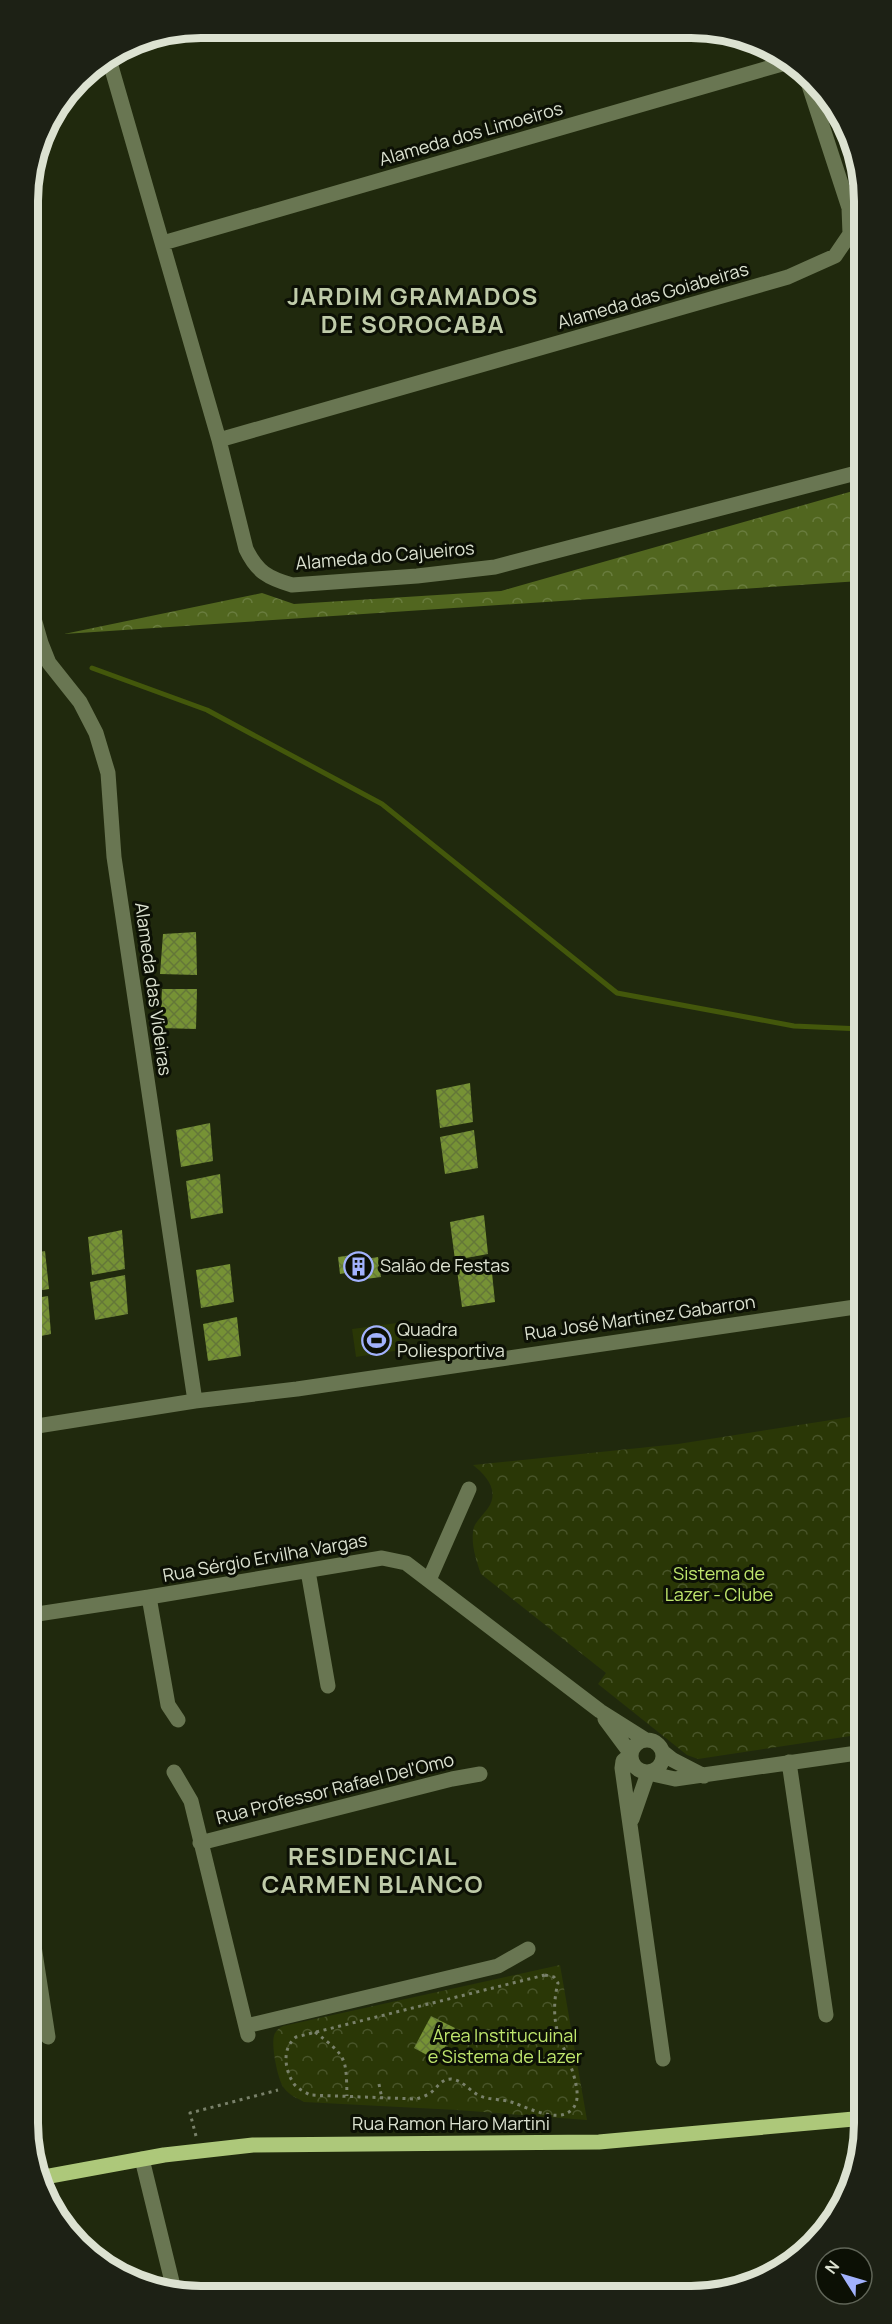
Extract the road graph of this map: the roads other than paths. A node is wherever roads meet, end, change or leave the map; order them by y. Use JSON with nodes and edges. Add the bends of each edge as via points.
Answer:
{"nodes":[{"id":1,"x":111,"y":64,"type":"edge"},
{"id":2,"x":781,"y":64,"type":"edge"},
{"id":3,"x":810,"y":89,"type":"edge"},
{"id":4,"x":163,"y":243,"type":"junction"},
{"id":5,"x":219,"y":440,"type":"junction"},
{"id":6,"x":854,"y":474,"type":"edge"},
{"id":7,"x":38,"y":633,"type":"edge"},
{"id":8,"x":854,"y":1307,"type":"edge"},
{"id":9,"x":195,"y":1401,"type":"junction"},
{"id":10,"x":38,"y":1426,"type":"edge"},
{"id":11,"x":469,"y":1489,"type":"dead end"},
{"id":12,"x":308,"y":1571,"type":"junction"},
{"id":13,"x":429,"y":1580,"type":"junction"},
{"id":14,"x":149,"y":1598,"type":"junction"},
{"id":15,"x":38,"y":1613,"type":"edge"},
{"id":16,"x":328,"y":1686,"type":"dead end"},
{"id":17,"x":600,"y":1711,"type":"junction"},
{"id":18,"x":178,"y":1720,"type":"dead end"},
{"id":19,"x":646,"y":1740,"type":"junction"},
{"id":20,"x":663,"y":1752,"type":"junction"},
{"id":21,"x":854,"y":1753,"type":"edge"},
{"id":22,"x":631,"y":1754,"type":"junction"},
{"id":23,"x":789,"y":1762,"type":"junction"},
{"id":24,"x":174,"y":1772,"type":"dead end"},
{"id":25,"x":648,"y":1773,"type":"junction"},
{"id":26,"x":480,"y":1774,"type":"dead end"},
{"id":27,"x":704,"y":1776,"type":"junction"},
{"id":28,"x":631,"y":1822,"type":"junction"},
{"id":29,"x":200,"y":1843,"type":"junction"},
{"id":30,"x":528,"y":1949,"type":"dead end"},
{"id":31,"x":38,"y":1972,"type":"edge"},
{"id":32,"x":826,"y":2015,"type":"dead end"},
{"id":33,"x":48,"y":2037,"type":"dead end"},
{"id":34,"x":663,"y":2060,"type":"dead end"},
{"id":35,"x":854,"y":2119,"type":"edge"},
{"id":36,"x":141,"y":2159,"type":"junction"},
{"id":37,"x":47,"y":2177,"type":"edge"},
{"id":38,"x":173,"y":2284,"type":"edge"}],
"edges":[{"from":1,"to":4,"type":"street","name":"Alameda do Cajueiros"},
{"from":2,"to":4,"type":"street","name":"Alameda dos Limoeiros"},
{"from":3,"to":5,"type":"street","name":"Alameda das Goiabeiras","via":[[849,208],[850,234],[835,256],[788,277]]},
{"from":4,"to":5,"type":"street","name":"Alameda do Cajueiros"},
{"from":5,"to":6,"type":"street","name":"Alameda do Cajueiros","via":[[253,564],[272,579],[292,585],[495,567]]},
{"from":7,"to":9,"type":"street","name":"Alameda das Videiras","via":[[49,663],[96,733],[108,773],[114,857]]},
{"from":8,"to":9,"type":"street","name":"Rua José Martinez Gabarron"},
{"from":9,"to":10,"type":"street","name":"Rua José Martinez Gabarron"},
{"from":11,"to":13,"type":"street"},
{"from":12,"to":13,"type":"street","name":"Rua Sérgio Ervilha Vargas","via":[[382,1558],[406,1563]]},
{"from":12,"to":14,"type":"street","name":"Rua Sérgio Ervilha Vargas"},
{"from":12,"to":16,"type":"street"},
{"from":13,"to":17,"type":"street","name":"Rua Sérgio Ervilha Vargas"},
{"from":14,"to":15,"type":"street","name":"Rua Sérgio Ervilha Vargas"},
{"from":14,"to":18,"type":"street","via":[[168,1705]]},
{"from":17,"to":19,"type":"street","name":"Rua Sérgio Ervilha Vargas"},
{"from":17,"to":22,"type":"street","name":"Rua Sérgio Ervilha Vargas"},
{"from":19,"to":20,"type":"street","name":"Rua Sérgio Ervilha Vargas","via":[[659,1745]]},
{"from":19,"to":22,"type":"street","via":[[639,1742]]},
{"from":20,"to":25,"type":"street","via":[[661,1766]]},
{"from":20,"to":27,"type":"street","name":"Rua Sérgio Ervilha Vargas"},
{"from":21,"to":23,"type":"street"},
{"from":22,"to":25,"type":"street","name":"Rua Sérgio Ervilha Vargas","via":[[635,1768]]},
{"from":22,"to":28,"type":"street","via":[[622,1768]]},
{"from":23,"to":27,"type":"street"},
{"from":23,"to":32,"type":"street"},
{"from":24,"to":29,"type":"street","via":[[190,1801]]},
{"from":25,"to":27,"type":"street","via":[[675,1779]]},
{"from":25,"to":28,"type":"street"},
{"from":26,"to":29,"type":"street","name":"Rua Professor Rafael Del'Omo"},
{"from":28,"to":34,"type":"street"},
{"from":29,"to":30,"type":"street","via":[[247,2031],[498,1966]]},
{"from":31,"to":33,"type":"street"},
{"from":35,"to":36,"type":"main road","name":"Rua Ramon Haro Martini","via":[[599,2142],[288,2143]]},
{"from":36,"to":37,"type":"main road","name":"Rua Ramon Haro Martini"},
{"from":36,"to":38,"type":"street"}]}
